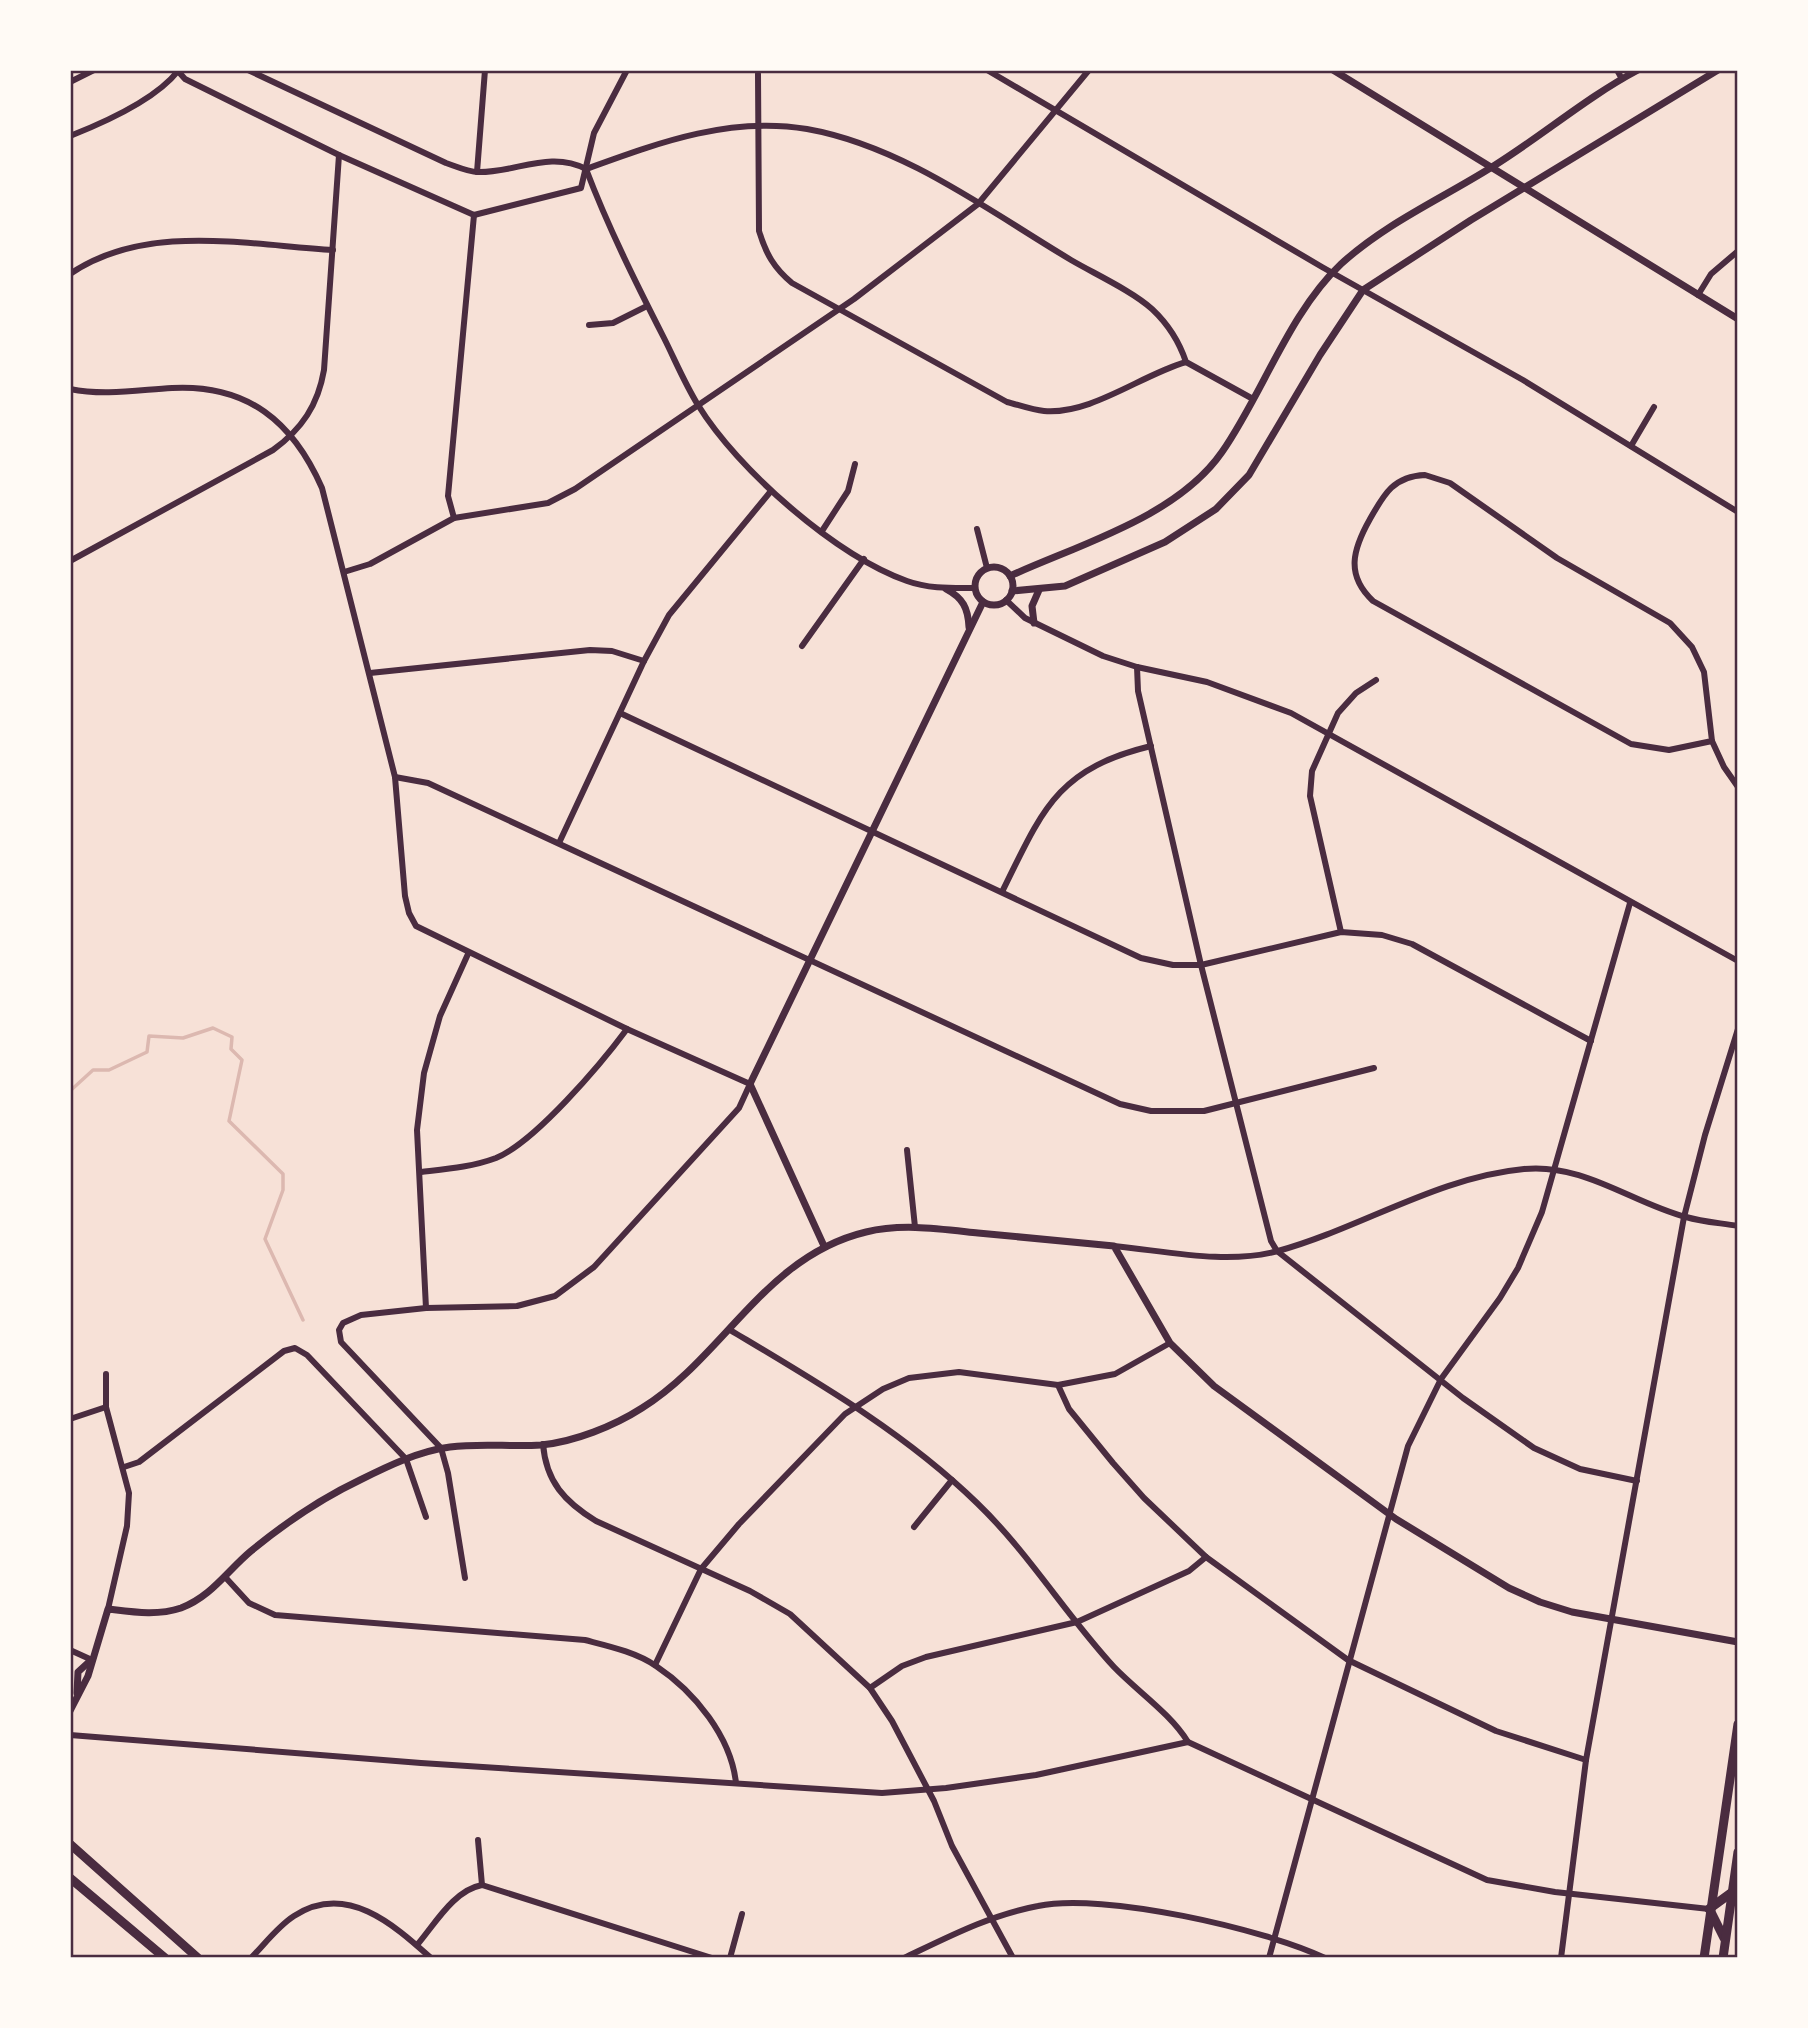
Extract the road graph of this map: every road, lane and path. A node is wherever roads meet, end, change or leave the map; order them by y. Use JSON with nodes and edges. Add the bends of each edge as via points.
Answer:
{"nodes":[{"id":1,"x":94,"y":70,"type":"edge"},
{"id":2,"x":177,"y":70,"type":"edge"},
{"id":3,"x":248,"y":70,"type":"edge"},
{"id":4,"x":485,"y":70,"type":"edge"},
{"id":5,"x":626,"y":70,"type":"edge"},
{"id":6,"x":987,"y":70,"type":"edge"},
{"id":7,"x":1089,"y":70,"type":"edge"},
{"id":8,"x":1333,"y":70,"type":"edge"},
{"id":9,"x":1617,"y":70,"type":"edge"},
{"id":10,"x":1638,"y":70,"type":"edge"},
{"id":11,"x":1718,"y":70,"type":"edge"},
{"id":12,"x":758,"y":74,"type":"dead end"},
{"id":13,"x":1622,"y":79,"type":"junction"},
{"id":14,"x":70,"y":82,"type":"edge"},
{"id":15,"x":1056,"y":111,"type":"junction"},
{"id":16,"x":758,"y":126,"type":"junction"},
{"id":17,"x":70,"y":136,"type":"edge"},
{"id":18,"x":339,"y":155,"type":"junction"},
{"id":19,"x":1492,"y":167,"type":"junction"},
{"id":20,"x":586,"y":169,"type":"junction"},
{"id":21,"x":477,"y":172,"type":"junction"},
{"id":22,"x":1526,"y":189,"type":"junction"},
{"id":23,"x":978,"y":204,"type":"junction"},
{"id":24,"x":474,"y":215,"type":"junction"},
{"id":25,"x":333,"y":250,"type":"junction"},
{"id":26,"x":1738,"y":251,"type":"edge"},
{"id":27,"x":1333,"y":273,"type":"junction"},
{"id":28,"x":70,"y":274,"type":"edge"},
{"id":29,"x":1363,"y":290,"type":"junction"},
{"id":30,"x":1698,"y":295,"type":"junction"},
{"id":31,"x":647,"y":306,"type":"junction"},
{"id":32,"x":836,"y":308,"type":"junction"},
{"id":33,"x":1738,"y":319,"type":"edge"},
{"id":34,"x":589,"y":325,"type":"dead end"},
{"id":35,"x":1186,"y":362,"type":"junction"},
{"id":36,"x":70,"y":389,"type":"edge"},
{"id":37,"x":1252,"y":399,"type":"junction"},
{"id":38,"x":698,"y":405,"type":"junction"},
{"id":39,"x":1654,"y":407,"type":"dead end"},
{"id":40,"x":293,"y":436,"type":"junction"},
{"id":41,"x":1631,"y":446,"type":"junction"},
{"id":42,"x":855,"y":464,"type":"dead end"},
{"id":43,"x":771,"y":491,"type":"junction"},
{"id":44,"x":1738,"y":512,"type":"edge"},
{"id":45,"x":454,"y":518,"type":"junction"},
{"id":46,"x":977,"y":530,"type":"dead end"},
{"id":47,"x":822,"y":531,"type":"junction"},
{"id":48,"x":864,"y":559,"type":"junction"},
{"id":49,"x":70,"y":561,"type":"edge"},
{"id":50,"x":987,"y":568,"type":"junction"},
{"id":51,"x":344,"y":572,"type":"junction"},
{"id":52,"x":1010,"y":576,"type":"junction"},
{"id":53,"x":946,"y":589,"type":"junction"},
{"id":54,"x":975,"y":589,"type":"junction"},
{"id":55,"x":1039,"y":590,"type":"junction"},
{"id":56,"x":1012,"y":591,"type":"junction"},
{"id":57,"x":1006,"y":600,"type":"junction"},
{"id":58,"x":984,"y":601,"type":"junction"},
{"id":59,"x":1034,"y":623,"type":"junction"},
{"id":60,"x":969,"y":629,"type":"junction"},
{"id":61,"x":802,"y":646,"type":"dead end"},
{"id":62,"x":644,"y":661,"type":"junction"},
{"id":63,"x":1137,"y":667,"type":"junction"},
{"id":64,"x":370,"y":673,"type":"junction"},
{"id":65,"x":1376,"y":680,"type":"dead end"},
{"id":66,"x":620,"y":713,"type":"junction"},
{"id":67,"x":1328,"y":733,"type":"junction"},
{"id":68,"x":1712,"y":741,"type":"junction"},
{"id":69,"x":1151,"y":746,"type":"junction"},
{"id":70,"x":395,"y":777,"type":"junction"},
{"id":71,"x":1738,"y":787,"type":"edge"},
{"id":72,"x":871,"y":831,"type":"junction"},
{"id":73,"x":559,"y":843,"type":"junction"},
{"id":74,"x":1002,"y":892,"type":"junction"},
{"id":75,"x":1630,"y":903,"type":"junction"},
{"id":76,"x":1341,"y":932,"type":"junction"},
{"id":77,"x":468,"y":954,"type":"junction"},
{"id":78,"x":808,"y":959,"type":"junction"},
{"id":79,"x":1738,"y":961,"type":"edge"},
{"id":80,"x":1201,"y":965,"type":"junction"},
{"id":81,"x":627,"y":1029,"type":"junction"},
{"id":82,"x":1738,"y":1029,"type":"edge"},
{"id":83,"x":1591,"y":1041,"type":"junction"},
{"id":84,"x":1374,"y":1068,"type":"dead end"},
{"id":85,"x":750,"y":1084,"type":"junction"},
{"id":86,"x":1237,"y":1104,"type":"junction"},
{"id":87,"x":906,"y":1150,"type":"dead end"},
{"id":88,"x":1553,"y":1169,"type":"junction"},
{"id":89,"x":421,"y":1172,"type":"junction"},
{"id":90,"x":1684,"y":1217,"type":"junction"},
{"id":91,"x":1738,"y":1226,"type":"edge"},
{"id":92,"x":915,"y":1227,"type":"junction"},
{"id":93,"x":824,"y":1246,"type":"junction"},
{"id":94,"x":1114,"y":1246,"type":"junction"},
{"id":95,"x":1277,"y":1251,"type":"junction"},
{"id":96,"x":425,"y":1308,"type":"junction"},
{"id":97,"x":730,"y":1330,"type":"junction"},
{"id":98,"x":1170,"y":1343,"type":"junction"},
{"id":99,"x":106,"y":1374,"type":"dead end"},
{"id":100,"x":1441,"y":1378,"type":"junction"},
{"id":101,"x":1058,"y":1385,"type":"junction"},
{"id":102,"x":857,"y":1406,"type":"junction"},
{"id":103,"x":106,"y":1407,"type":"junction"},
{"id":104,"x":70,"y":1419,"type":"edge"},
{"id":105,"x":543,"y":1444,"type":"junction"},
{"id":106,"x":440,"y":1448,"type":"junction"},
{"id":107,"x":406,"y":1460,"type":"junction"},
{"id":108,"x":124,"y":1467,"type":"junction"},
{"id":109,"x":952,"y":1480,"type":"junction"},
{"id":110,"x":1637,"y":1481,"type":"junction"},
{"id":111,"x":1388,"y":1514,"type":"junction"},
{"id":112,"x":426,"y":1517,"type":"dead end"},
{"id":113,"x":914,"y":1527,"type":"dead end"},
{"id":114,"x":1206,"y":1557,"type":"junction"},
{"id":115,"x":701,"y":1569,"type":"junction"},
{"id":116,"x":226,"y":1578,"type":"junction"},
{"id":117,"x":465,"y":1578,"type":"dead end"},
{"id":118,"x":108,"y":1609,"type":"junction"},
{"id":119,"x":1612,"y":1620,"type":"junction"},
{"id":120,"x":1077,"y":1622,"type":"junction"},
{"id":121,"x":1738,"y":1642,"type":"edge"},
{"id":122,"x":70,"y":1650,"type":"edge"},
{"id":123,"x":92,"y":1660,"type":"junction"},
{"id":124,"x":1348,"y":1660,"type":"junction"},
{"id":125,"x":655,"y":1665,"type":"junction"},
{"id":126,"x":870,"y":1688,"type":"junction"},
{"id":127,"x":70,"y":1711,"type":"edge"},
{"id":128,"x":1738,"y":1724,"type":"edge"},
{"id":129,"x":70,"y":1735,"type":"edge"},
{"id":130,"x":1188,"y":1742,"type":"junction"},
{"id":131,"x":1586,"y":1760,"type":"junction"},
{"id":132,"x":736,"y":1783,"type":"junction"},
{"id":133,"x":926,"y":1790,"type":"junction"},
{"id":134,"x":1312,"y":1799,"type":"junction"},
{"id":135,"x":478,"y":1840,"type":"dead end"},
{"id":136,"x":70,"y":1844,"type":"edge"},
{"id":137,"x":1738,"y":1852,"type":"edge"},
{"id":138,"x":70,"y":1878,"type":"edge"},
{"id":139,"x":482,"y":1885,"type":"junction"},
{"id":140,"x":1567,"y":1893,"type":"junction"},
{"id":141,"x":1735,"y":1896,"type":"edge"},
{"id":142,"x":1709,"y":1909,"type":"junction"},
{"id":143,"x":742,"y":1914,"type":"dead end"},
{"id":144,"x":1738,"y":1916,"type":"edge"},
{"id":145,"x":991,"y":1917,"type":"junction"},
{"id":146,"x":1727,"y":1924,"type":"junction"},
{"id":147,"x":1275,"y":1937,"type":"junction"},
{"id":148,"x":1724,"y":1938,"type":"junction"},
{"id":149,"x":417,"y":1945,"type":"junction"},
{"id":150,"x":165,"y":1958,"type":"edge"},
{"id":151,"x":198,"y":1958,"type":"edge"},
{"id":152,"x":251,"y":1958,"type":"edge"},
{"id":153,"x":431,"y":1958,"type":"edge"},
{"id":154,"x":712,"y":1958,"type":"edge"},
{"id":155,"x":730,"y":1958,"type":"edge"},
{"id":156,"x":904,"y":1958,"type":"edge"},
{"id":157,"x":1013,"y":1958,"type":"edge"},
{"id":158,"x":1269,"y":1958,"type":"edge"},
{"id":159,"x":1325,"y":1958,"type":"edge"},
{"id":160,"x":1561,"y":1958,"type":"edge"},
{"id":161,"x":1704,"y":1958,"type":"edge"},
{"id":162,"x":1723,"y":1958,"type":"edge"}],
"edges":[{"from":1,"to":14,"type":"street"},
{"from":2,"to":17,"type":"street","via":[[115,118]]},
{"from":2,"to":18,"type":"street","via":[[185,79]]},
{"from":3,"to":21,"type":"street","via":[[446,163]]},
{"from":4,"to":21,"type":"street"},
{"from":5,"to":20,"type":"street","via":[[587,150]]},
{"from":6,"to":15,"type":"street"},
{"from":7,"to":15,"type":"street"},
{"from":8,"to":19,"type":"street"},
{"from":9,"to":13,"type":"street"},
{"from":10,"to":13,"type":"street"},
{"from":11,"to":22,"type":"street"},
{"from":12,"to":16,"type":"street"},
{"from":13,"to":19,"type":"street"},
{"from":15,"to":23,"type":"street"},
{"from":15,"to":27,"type":"street"},
{"from":16,"to":20,"type":"street","via":[[674,137]]},
{"from":16,"to":23,"type":"street","via":[[807,129],[869,146]]},
{"from":16,"to":32,"type":"street","via":[[759,231],[767,256],[792,283]]},
{"from":18,"to":24,"type":"street"},
{"from":18,"to":25,"type":"street"},
{"from":19,"to":22,"type":"street"},
{"from":19,"to":27,"type":"street","via":[[1387,227]]},
{"from":20,"to":21,"type":"street","via":[[572,162],[544,161]]},
{"from":20,"to":24,"type":"street","via":[[581,188]]},
{"from":20,"to":31,"type":"street"},
{"from":22,"to":29,"type":"street"},
{"from":22,"to":30,"type":"street"},
{"from":23,"to":32,"type":"street"},
{"from":23,"to":35,"type":"street","via":[[1150,308],[1181,346]]},
{"from":24,"to":45,"type":"street","via":[[448,496]]},
{"from":25,"to":28,"type":"street","via":[[174,240],[134,244],[88,261]]},
{"from":25,"to":40,"type":"street","via":[[321,387]]},
{"from":26,"to":30,"type":"street","via":[[1711,274]]},
{"from":27,"to":29,"type":"street"},
{"from":27,"to":37,"type":"street"},
{"from":29,"to":41,"type":"street"},
{"from":29,"to":55,"type":"street","via":[[1249,475],[1216,509],[1165,542],[1065,586]]},
{"from":30,"to":33,"type":"street"},
{"from":31,"to":34,"type":"street","via":[[613,323]]},
{"from":31,"to":38,"type":"street"},
{"from":32,"to":35,"type":"street","via":[[1007,402],[1046,411],[1089,404],[1157,370]]},
{"from":32,"to":38,"type":"street"},
{"from":35,"to":37,"type":"street"},
{"from":36,"to":40,"type":"street","via":[[100,393],[211,390],[260,408]]},
{"from":37,"to":52,"type":"street","via":[[1222,451],[1169,502]]},
{"from":38,"to":43,"type":"street"},
{"from":38,"to":45,"type":"street","via":[[548,503]]},
{"from":39,"to":41,"type":"street"},
{"from":40,"to":49,"type":"street"},
{"from":40,"to":51,"type":"street","via":[[322,488]]},
{"from":41,"to":44,"type":"street"},
{"from":42,"to":47,"type":"street","via":[[848,491]]},
{"from":43,"to":47,"type":"street"},
{"from":43,"to":62,"type":"street","via":[[669,615]]},
{"from":45,"to":51,"type":"street","via":[[370,564]]},
{"from":46,"to":50,"type":"street"},
{"from":47,"to":48,"type":"street"},
{"from":48,"to":53,"type":"street","via":[[906,581]]},
{"from":48,"to":61,"type":"street"},
{"from":50,"to":52,"type":"street","via":[[999,568]]},
{"from":50,"to":54,"type":"street"},
{"from":51,"to":64,"type":"street"},
{"from":52,"to":56,"type":"street"},
{"from":53,"to":54,"type":"street"},
{"from":53,"to":60,"type":"street","via":[[964,604]]},
{"from":54,"to":58,"type":"street"},
{"from":55,"to":56,"type":"street"},
{"from":55,"to":59,"type":"street","via":[[1032,606]]},
{"from":56,"to":57,"type":"street"},
{"from":57,"to":58,"type":"street","via":[[995,605]]},
{"from":57,"to":59,"type":"street"},
{"from":58,"to":60,"type":"street"},
{"from":59,"to":63,"type":"street","via":[[1102,656]]},
{"from":60,"to":72,"type":"street"},
{"from":62,"to":64,"type":"street","via":[[590,650]]},
{"from":62,"to":66,"type":"street"},
{"from":63,"to":67,"type":"street","via":[[1251,696]]},
{"from":63,"to":69,"type":"street"},
{"from":64,"to":70,"type":"street"},
{"from":65,"to":67,"type":"street","via":[[1342,707]]},
{"from":66,"to":72,"type":"street"},
{"from":66,"to":73,"type":"street"},
{"from":67,"to":75,"type":"street"},
{"from":67,"to":76,"type":"street","via":[[1312,771],[1310,796]]},
{"from":68,"to":68,"type":"street","via":[[1704,671],[1692,647],[1663,617],[1557,558],[1442,479],[1409,477],[1387,489],[1353,556],[1356,578],[1373,601],[1632,744],[1669,750]]},
{"from":68,"to":71,"type":"street"},
{"from":69,"to":74,"type":"street","via":[[1095,764],[1073,778],[1037,821]]},
{"from":69,"to":80,"type":"street"},
{"from":70,"to":73,"type":"street","via":[[428,783]]},
{"from":70,"to":77,"type":"street","via":[[409,914],[423,931]]},
{"from":72,"to":74,"type":"street"},
{"from":72,"to":78,"type":"street"},
{"from":73,"to":78,"type":"street"},
{"from":74,"to":80,"type":"street","via":[[1141,958]]},
{"from":75,"to":79,"type":"street"},
{"from":75,"to":83,"type":"street"},
{"from":76,"to":80,"type":"street"},
{"from":76,"to":83,"type":"street","via":[[1382,935],[1412,944]]},
{"from":77,"to":81,"type":"street"},
{"from":77,"to":89,"type":"street","via":[[440,1016],[424,1073],[417,1130]]},
{"from":78,"to":85,"type":"street"},
{"from":78,"to":86,"type":"street","via":[[1120,1104],[1181,1113]]},
{"from":80,"to":86,"type":"street"},
{"from":81,"to":85,"type":"street"},
{"from":81,"to":89,"type":"street","via":[[602,1063],[519,1146],[466,1167]]},
{"from":82,"to":90,"type":"street"},
{"from":83,"to":88,"type":"street"},
{"from":84,"to":86,"type":"street"},
{"from":85,"to":93,"type":"street"},
{"from":85,"to":96,"type":"street","via":[[739,1108],[594,1267],[571,1285],[555,1296],[517,1306]]},
{"from":86,"to":95,"type":"street"},
{"from":87,"to":92,"type":"street"},
{"from":88,"to":90,"type":"street","via":[[1612,1186]]},
{"from":88,"to":95,"type":"street","via":[[1524,1169],[1467,1180]]},
{"from":88,"to":100,"type":"street","via":[[1542,1212],[1518,1268]]},
{"from":89,"to":96,"type":"street"},
{"from":90,"to":91,"type":"street"},
{"from":90,"to":110,"type":"street"},
{"from":92,"to":93,"type":"street","via":[[867,1231]]},
{"from":92,"to":94,"type":"street"},
{"from":93,"to":97,"type":"street","via":[[776,1279]]},
{"from":94,"to":95,"type":"street","via":[[1206,1255]]},
{"from":94,"to":98,"type":"street"},
{"from":95,"to":100,"type":"street"},
{"from":96,"to":106,"type":"street","via":[[361,1315],[339,1330],[341,1342]]},
{"from":97,"to":102,"type":"street"},
{"from":97,"to":105,"type":"street","via":[[680,1380],[641,1409],[597,1430]]},
{"from":98,"to":101,"type":"street","via":[[1115,1374]]},
{"from":98,"to":111,"type":"street","via":[[1214,1386]]},
{"from":99,"to":103,"type":"street"},
{"from":100,"to":110,"type":"street","via":[[1534,1448],[1580,1469]]},
{"from":100,"to":111,"type":"street","via":[[1408,1446]]},
{"from":101,"to":102,"type":"street","via":[[959,1373],[922,1376],[883,1389]]},
{"from":101,"to":114,"type":"street","via":[[1069,1409],[1121,1471]]},
{"from":102,"to":109,"type":"street"},
{"from":102,"to":115,"type":"street","via":[[739,1524]]},
{"from":103,"to":104,"type":"street"},
{"from":103,"to":108,"type":"street"},
{"from":105,"to":106,"type":"street"},
{"from":105,"to":115,"type":"street","via":[[551,1480],[574,1508]]},
{"from":106,"to":107,"type":"street"},
{"from":106,"to":117,"type":"street"},
{"from":107,"to":108,"type":"street","via":[[307,1355],[295,1348],[284,1351],[139,1462]]},
{"from":107,"to":112,"type":"street"},
{"from":107,"to":116,"type":"street","via":[[302,1511],[248,1553]]},
{"from":108,"to":118,"type":"street","via":[[129,1493],[127,1526]]},
{"from":109,"to":113,"type":"street"},
{"from":109,"to":120,"type":"street","via":[[1002,1530]]},
{"from":110,"to":119,"type":"street"},
{"from":111,"to":119,"type":"street","via":[[1509,1588],[1572,1612]]},
{"from":111,"to":124,"type":"street"},
{"from":114,"to":120,"type":"street","via":[[1189,1571]]},
{"from":114,"to":124,"type":"street"},
{"from":115,"to":125,"type":"street"},
{"from":115,"to":126,"type":"street","via":[[790,1614]]},
{"from":116,"to":118,"type":"street","via":[[180,1608],[144,1614]]},
{"from":116,"to":125,"type":"street","via":[[249,1603],[275,1615],[585,1640]]},
{"from":118,"to":123,"type":"street"},
{"from":119,"to":121,"type":"street"},
{"from":119,"to":131,"type":"street"},
{"from":120,"to":126,"type":"street","via":[[926,1657]]},
{"from":120,"to":130,"type":"street","via":[[1114,1667],[1178,1726]]},
{"from":122,"to":123,"type":"street"},
{"from":123,"to":127,"type":"street"},
{"from":124,"to":131,"type":"street","via":[[1496,1731]]},
{"from":124,"to":134,"type":"street"},
{"from":125,"to":132,"type":"street","via":[[718,1730],[734,1760]]},
{"from":126,"to":133,"type":"street"},
{"from":128,"to":142,"type":"main road"},
{"from":129,"to":132,"type":"street"},
{"from":130,"to":133,"type":"street","via":[[1036,1775]]},
{"from":130,"to":134,"type":"street"},
{"from":131,"to":140,"type":"street"},
{"from":132,"to":133,"type":"street","via":[[854,1792]]},
{"from":133,"to":145,"type":"street"},
{"from":134,"to":140,"type":"street","via":[[1487,1880]]},
{"from":134,"to":147,"type":"street"},
{"from":135,"to":139,"type":"street"},
{"from":136,"to":151,"type":"main road"},
{"from":137,"to":141,"type":"main road"},
{"from":138,"to":150,"type":"main road"},
{"from":139,"to":149,"type":"street","via":[[468,1887]]},
{"from":139,"to":154,"type":"street"},
{"from":140,"to":142,"type":"street"},
{"from":140,"to":160,"type":"street"},
{"from":141,"to":142,"type":"main road"},
{"from":141,"to":146,"type":"main road"},
{"from":142,"to":148,"type":"main road"},
{"from":142,"to":161,"type":"main road"},
{"from":143,"to":155,"type":"street"},
{"from":144,"to":146,"type":"street"},
{"from":145,"to":147,"type":"street","via":[[1041,1905],[1086,1904]]},
{"from":145,"to":156,"type":"street"},
{"from":145,"to":157,"type":"street"},
{"from":146,"to":148,"type":"main road"},
{"from":147,"to":158,"type":"street"},
{"from":147,"to":159,"type":"street"},
{"from":148,"to":162,"type":"main road"},
{"from":149,"to":152,"type":"street","via":[[368,1909],[324,1905],[292,1917]]},
{"from":149,"to":153,"type":"street"}]}
